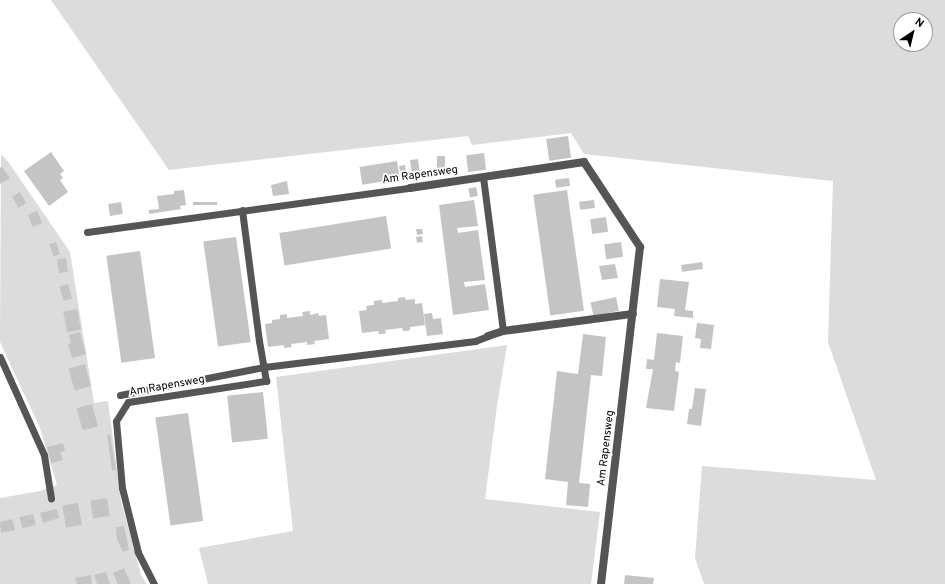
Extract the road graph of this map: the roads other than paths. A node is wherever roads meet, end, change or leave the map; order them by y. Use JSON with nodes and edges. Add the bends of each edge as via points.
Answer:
{"nodes":[{"id":1,"x":483,"y":177,"type":"junction"},
{"id":2,"x":410,"y":188,"type":"joint"},
{"id":3,"x":242,"y":210,"type":"junction"},
{"id":4,"x":87,"y":232,"type":"dead end"},
{"id":5,"x":633,"y":314,"type":"junction"},
{"id":6,"x":503,"y":331,"type":"junction"},
{"id":7,"x":488,"y":336,"type":"joint"},
{"id":8,"x":0,"y":357,"type":"edge"},
{"id":9,"x":264,"y":367,"type":"junction"},
{"id":10,"x":120,"y":394,"type":"dead end"},
{"id":11,"x":50,"y":498,"type":"dead end"},
{"id":12,"x":154,"y":584,"type":"edge"},
{"id":13,"x":600,"y":584,"type":"edge"}],
"edges":[{"from":1,"to":2,"type":"street","name":"Am Rapensweg"},
{"from":1,"to":5,"type":"street","name":"Am Rapensweg","via":[[587,160],[640,247]]},
{"from":1,"to":6,"type":"lane"},
{"from":2,"to":3,"type":"lane","name":"Am Rapensweg"},
{"from":3,"to":4,"type":"lane","name":"Am Rapensweg"},
{"from":3,"to":9,"type":"lane","name":"Am Rapensweg"},
{"from":5,"to":6,"type":"street","name":"Am Rapensweg"},
{"from":5,"to":13,"type":"street","name":"Am Rapensweg"},
{"from":6,"to":7,"type":"street","name":"Am Rapensweg"},
{"from":7,"to":9,"type":"lane","name":"Am Rapensweg","via":[[475,341]]},
{"from":8,"to":11,"type":"lane","via":[[44,455]]},
{"from":9,"to":10,"type":"lane","name":"Am Rapensweg"},
{"from":9,"to":12,"type":"lane","name":"Am Rapensweg","via":[[266,381],[128,402],[116,421],[122,488],[138,552]]}]}
